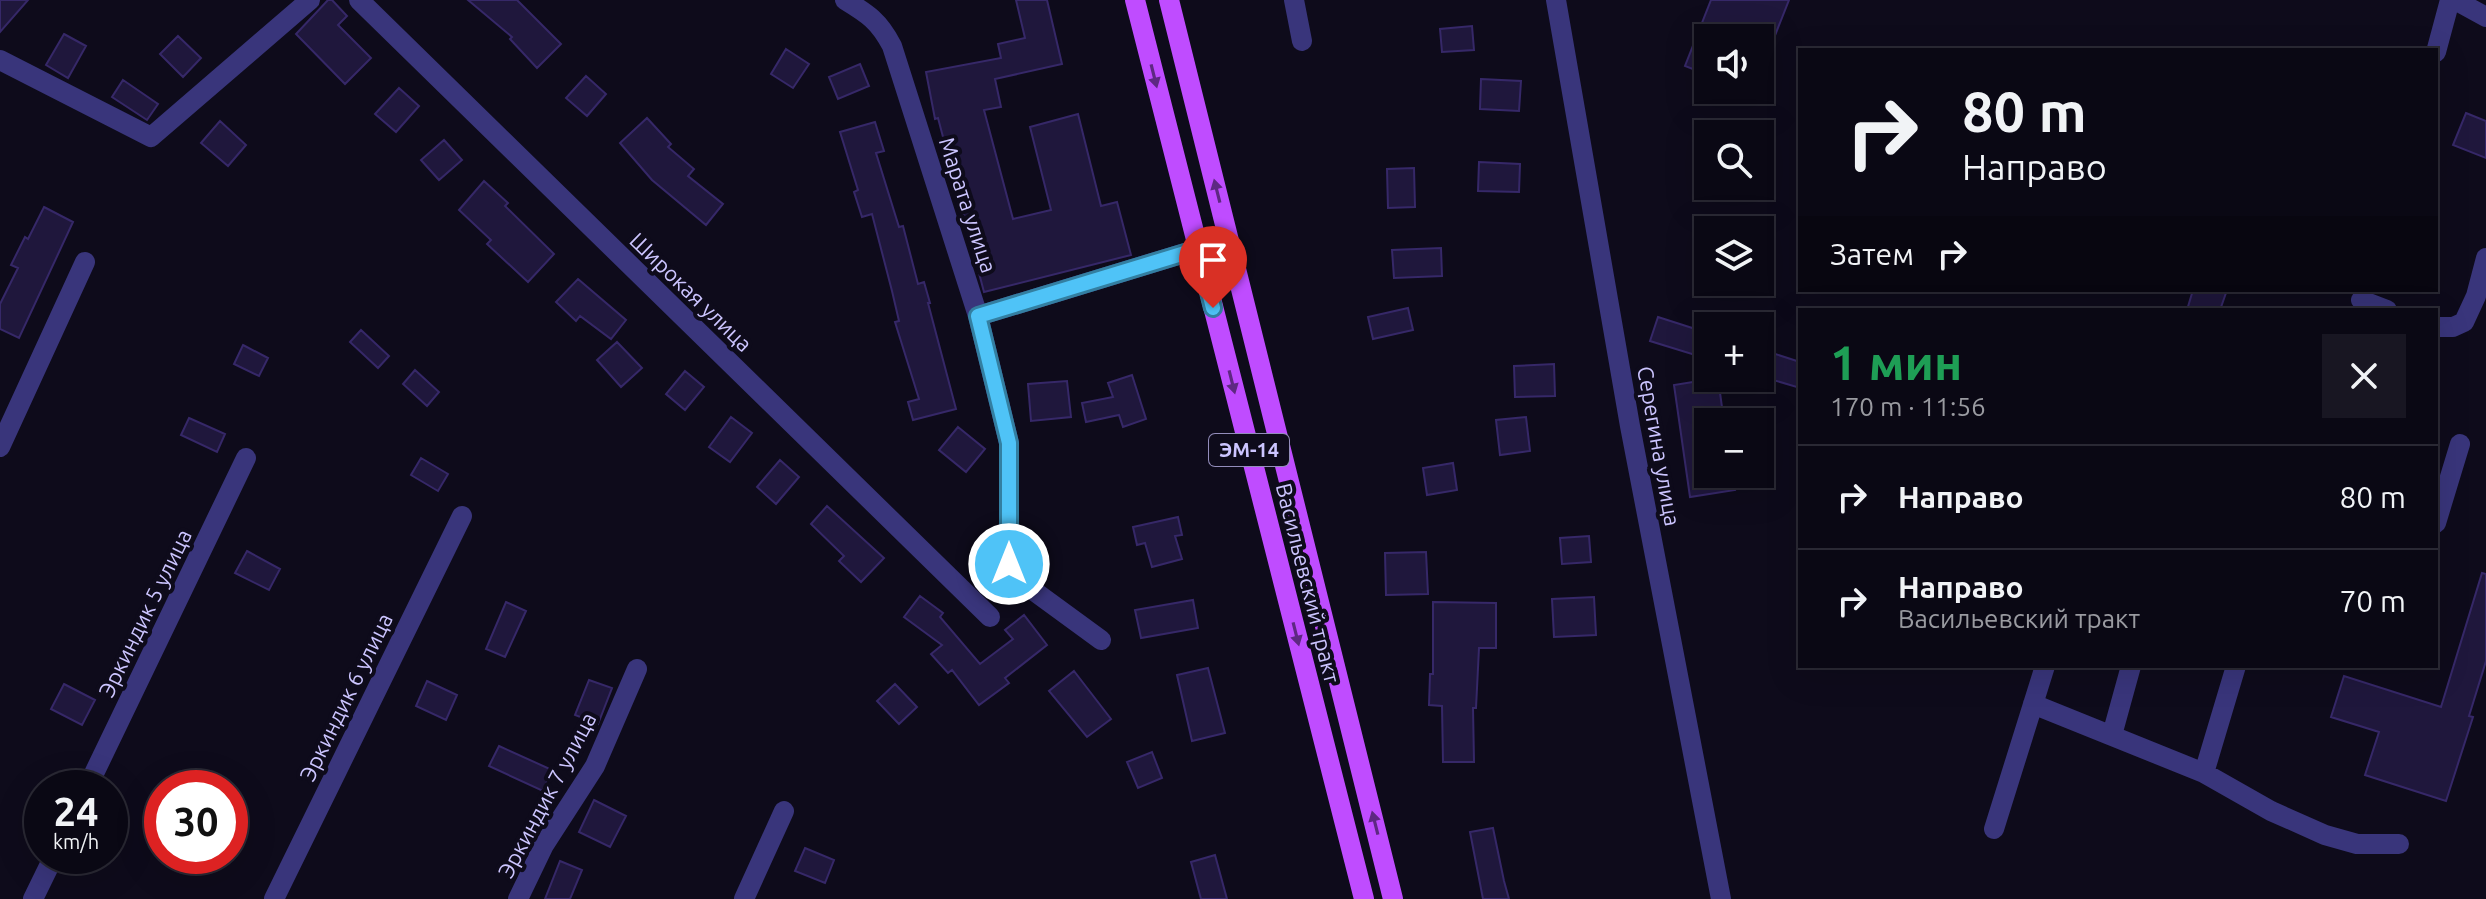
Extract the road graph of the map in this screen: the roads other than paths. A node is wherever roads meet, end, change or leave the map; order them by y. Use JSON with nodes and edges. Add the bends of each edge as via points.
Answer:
{"nodes":[{"id":1,"x":310,"y":0,"type":"edge"},
{"id":2,"x":359,"y":0,"type":"edge"},
{"id":3,"x":845,"y":0,"type":"edge"},
{"id":4,"x":1135,"y":0,"type":"edge"},
{"id":5,"x":1169,"y":0,"type":"edge"},
{"id":6,"x":1294,"y":0,"type":"edge"},
{"id":7,"x":1556,"y":0,"type":"edge"},
{"id":8,"x":2453,"y":0,"type":"edge"},
{"id":9,"x":2486,"y":17,"type":"edge"},
{"id":10,"x":1302,"y":41,"type":"dead end"},
{"id":11,"x":2437,"y":48,"type":"edge"},
{"id":12,"x":0,"y":60,"type":"edge"},
{"id":13,"x":1198,"y":249,"type":"junction"},
{"id":14,"x":2486,"y":258,"type":"edge"},
{"id":15,"x":85,"y":262,"type":"dead end"},
{"id":16,"x":2361,"y":300,"type":"edge"},
{"id":17,"x":2382,"y":308,"type":"edge"},
{"id":18,"x":978,"y":316,"type":"junction"},
{"id":19,"x":2438,"y":327,"type":"edge"},
{"id":20,"x":2460,"y":444,"type":"dead end"},
{"id":21,"x":0,"y":447,"type":"edge"},
{"id":22,"x":246,"y":458,"type":"dead end"},
{"id":23,"x":462,"y":516,"type":"dead end"},
{"id":24,"x":2438,"y":516,"type":"edge"},
{"id":25,"x":990,"y":617,"type":"dead end"},
{"id":26,"x":1101,"y":640,"type":"dead end"},
{"id":27,"x":2044,"y":668,"type":"edge"},
{"id":28,"x":2130,"y":668,"type":"edge"},
{"id":29,"x":2235,"y":668,"type":"edge"},
{"id":30,"x":637,"y":669,"type":"dead end"},
{"id":31,"x":2033,"y":704,"type":"junction"},
{"id":32,"x":2112,"y":735,"type":"junction"},
{"id":33,"x":96,"y":770,"type":"edge"},
{"id":34,"x":2204,"y":773,"type":"junction"},
{"id":35,"x":784,"y":811,"type":"dead end"},
{"id":36,"x":1994,"y":829,"type":"dead end"},
{"id":37,"x":2399,"y":844,"type":"dead end"},
{"id":38,"x":45,"y":874,"type":"edge"},
{"id":39,"x":33,"y":899,"type":"edge"},
{"id":40,"x":274,"y":899,"type":"edge"},
{"id":41,"x":518,"y":899,"type":"edge"},
{"id":42,"x":744,"y":899,"type":"edge"},
{"id":43,"x":1364,"y":899,"type":"edge"},
{"id":44,"x":1393,"y":899,"type":"edge"},
{"id":45,"x":1721,"y":899,"type":"edge"}],
"edges":[{"from":1,"to":12,"type":"street","via":[[151,137]]},
{"from":2,"to":25,"type":"street","name":"Широкая улица"},
{"from":3,"to":18,"type":"street","name":"Марата улица","via":[[872,17],[892,46]]},
{"from":4,"to":13,"type":"main road","name":"Васильевский тракт","number":"ЭМ-14","one_way":true},
{"from":44,"to":5,"type":"main road","name":"Васильевский тракт","number":"ЭМ-14","one_way":true},
{"from":6,"to":10,"type":"street"},
{"from":7,"to":45,"type":"street","name":"Серегина улица","via":[[1630,426]]},
{"from":8,"to":9,"type":"street"},
{"from":8,"to":11,"type":"street"},
{"from":13,"to":18,"type":"street"},
{"from":13,"to":43,"type":"main road","name":"Васильевский тракт","number":"ЭМ-14","one_way":true},
{"from":14,"to":19,"type":"street","via":[[2464,322]]},
{"from":15,"to":21,"type":"street"},
{"from":16,"to":17,"type":"street"},
{"from":18,"to":26,"type":"street","name":"Марата улица","via":[[1009,443],[1009,564],[1023,583]]},
{"from":20,"to":24,"type":"street"},
{"from":22,"to":33,"type":"street","name":"Эркиндик 5 улица"},
{"from":23,"to":40,"type":"street","name":"Эркиндик 6 улица"},
{"from":27,"to":31,"type":"street"},
{"from":28,"to":32,"type":"street"},
{"from":29,"to":34,"type":"street"},
{"from":30,"to":41,"type":"street","name":"Эркиндик 7 улица","via":[[595,766],[544,845]]},
{"from":31,"to":32,"type":"street"},
{"from":31,"to":36,"type":"street"},
{"from":32,"to":34,"type":"street"},
{"from":34,"to":37,"type":"street","via":[[2325,835],[2357,844]]},
{"from":35,"to":42,"type":"street"},
{"from":38,"to":39,"type":"street"}]}
